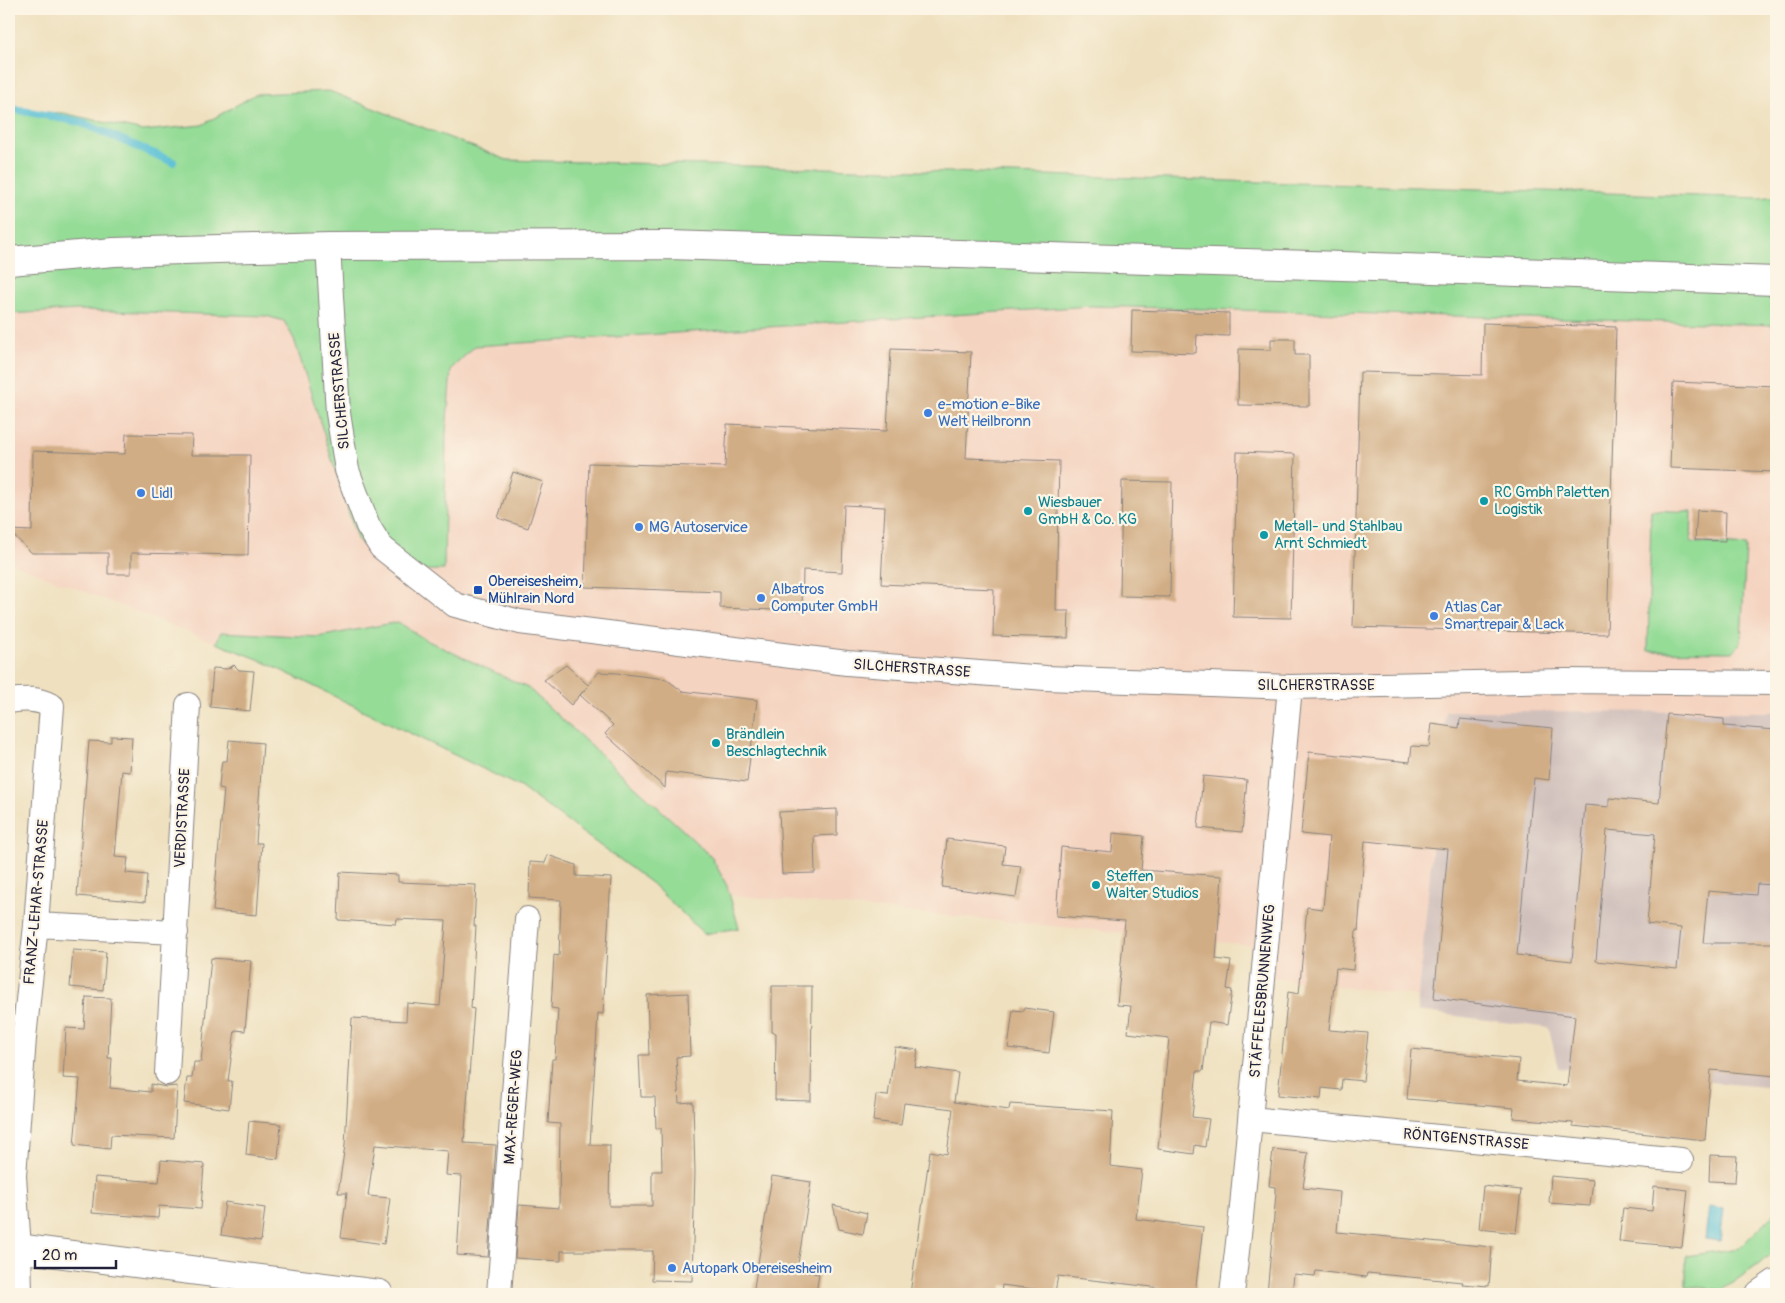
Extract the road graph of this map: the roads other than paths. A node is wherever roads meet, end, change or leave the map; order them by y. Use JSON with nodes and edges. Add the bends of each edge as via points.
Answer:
{"nodes":[{"id":1,"x":328,"y":246,"type":"junction"},
{"id":2,"x":9,"y":261,"type":"edge"},
{"id":3,"x":1776,"y":281,"type":"edge"},
{"id":4,"x":1776,"y":683,"type":"edge"},
{"id":5,"x":1290,"y":687,"type":"junction"},
{"id":6,"x":9,"y":701,"type":"edge"},
{"id":7,"x":188,"y":704,"type":"dead end"},
{"id":8,"x":527,"y":919,"type":"dead end"},
{"id":9,"x":36,"y":926,"type":"junction"},
{"id":10,"x":176,"y":932,"type":"junction"},
{"id":11,"x":16,"y":1038,"type":"edge"},
{"id":12,"x":167,"y":1073,"type":"dead end"},
{"id":13,"x":1251,"y":1118,"type":"junction"},
{"id":14,"x":1680,"y":1160,"type":"dead end"},
{"id":15,"x":14,"y":1248,"type":"edge"},
{"id":16,"x":1776,"y":1283,"type":"edge"},
{"id":17,"x":20,"y":1294,"type":"edge"},
{"id":18,"x":380,"y":1294,"type":"edge"},
{"id":19,"x":499,"y":1294,"type":"edge"},
{"id":20,"x":1232,"y":1294,"type":"edge"},
{"id":21,"x":1760,"y":1294,"type":"edge"}],
"edges":[{"from":1,"to":2,"type":"main road","via":[[105,252]]},
{"from":1,"to":3,"type":"main road","via":[[670,245]]},
{"from":1,"to":5,"type":"street","name":"SILCHERSTRASSE","via":[[338,413],[347,470],[368,526],[381,547],[455,605],[520,622],[847,663],[1046,678]]},
{"from":4,"to":5,"type":"street","name":"SILCHERSTRASSE","via":[[1566,681]]},
{"from":5,"to":13,"type":"street","name":"STÄFFELESBRUNNENWEG"},
{"from":6,"to":9,"type":"street","name":"FRANZ-LEHAR-STRASSE","via":[[42,700],[52,706]]},
{"from":7,"to":10,"type":"street","name":"VERDISTRASSE"},
{"from":8,"to":19,"type":"street","name":"MAX-REGER-WEG"},
{"from":9,"to":10,"type":"street"},
{"from":9,"to":11,"type":"street","name":"FRANZ-LEHAR-STRASSE"},
{"from":10,"to":12,"type":"street","name":"VERDISTRASSE"},
{"from":11,"to":15,"type":"street","name":"FRANZ-LEHAR-STRASSE"},
{"from":13,"to":14,"type":"street","name":"RÖNTGENSTRASSE"},
{"from":13,"to":20,"type":"street","name":"STÄFFELESBRUNNENWEG"},
{"from":15,"to":17,"type":"street","name":"FRANZ-LEHAR-STRASSE"},
{"from":15,"to":18,"type":"main road"},
{"from":16,"to":21,"type":"main road"}]}
